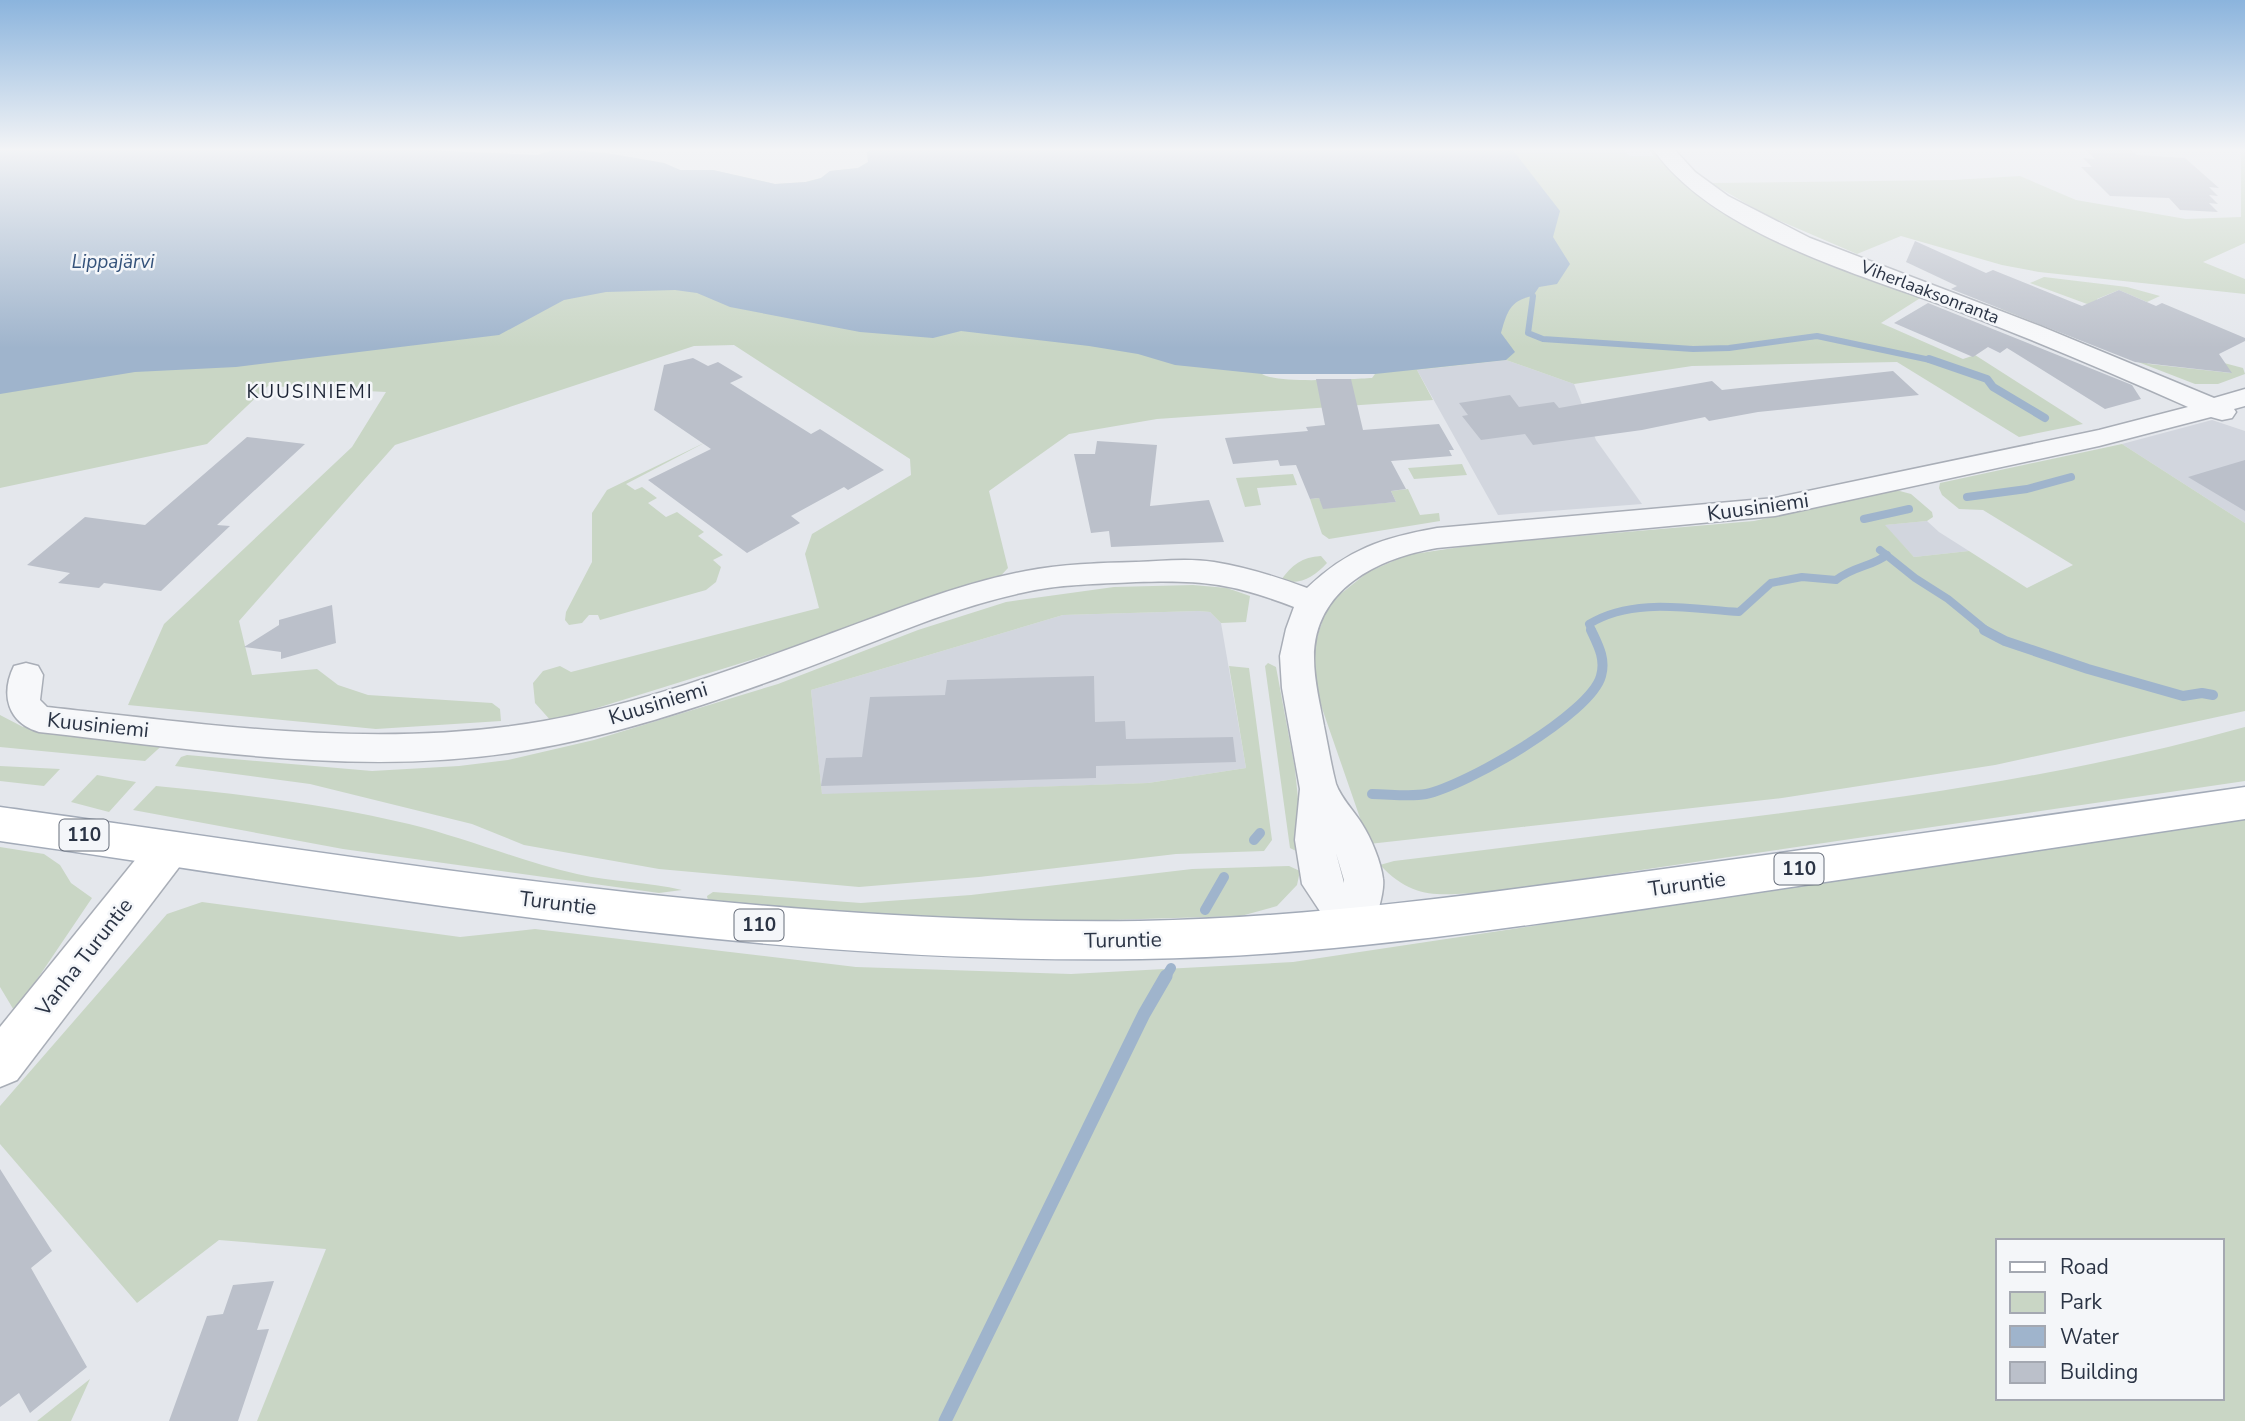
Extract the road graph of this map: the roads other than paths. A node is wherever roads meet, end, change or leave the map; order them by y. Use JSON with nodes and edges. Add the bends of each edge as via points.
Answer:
{"nodes":[{"id":1,"x":1746,"y":215,"type":"edge"},
{"id":2,"x":2245,"y":397,"type":"edge"},
{"id":3,"x":2214,"y":408,"type":"junction"},
{"id":4,"x":2245,"y":422,"type":"edge"},
{"id":5,"x":1312,"y":602,"type":"junction"},
{"id":6,"x":26,"y":675,"type":"dead end"},
{"id":7,"x":2245,"y":803,"type":"edge"},
{"id":8,"x":0,"y":824,"type":"edge"},
{"id":9,"x":168,"y":850,"type":"junction"},
{"id":10,"x":1353,"y":928,"type":"junction"},
{"id":11,"x":0,"y":1064,"type":"edge"}],
"edges":[{"from":1,"to":3,"type":"street","name":"Viherlaaksonranta"},
{"from":2,"to":3,"type":"street","name":"Kuusiniemi"},
{"from":3,"to":4,"type":"street","name":"Viherlaaksonranta"},
{"from":3,"to":5,"type":"street","name":"Kuusiniemi","via":[[2099,438],[1775,507],[1396,545],[1342,574]]},
{"from":5,"to":6,"type":"street","name":"Kuusiniemi","via":[[1266,584],[1211,572],[1077,573],[1022,582],[610,719],[454,746],[374,750],[39,719],[23,705]]},
{"from":5,"to":10,"type":"street","name":"Kuusiniemi","via":[[1297,656],[1319,789],[1314,840],[1322,884]]},
{"from":7,"to":10,"type":"main road","name":"Turuntie","number":"110"},
{"from":8,"to":9,"type":"main road","name":"Turuntie","number":"110"},
{"from":9,"to":10,"type":"main road","name":"Turuntie","number":"110","via":[[704,921],[906,937],[1140,940]]},
{"from":9,"to":11,"type":"main road","name":"Vanha Turuntie"}]}
